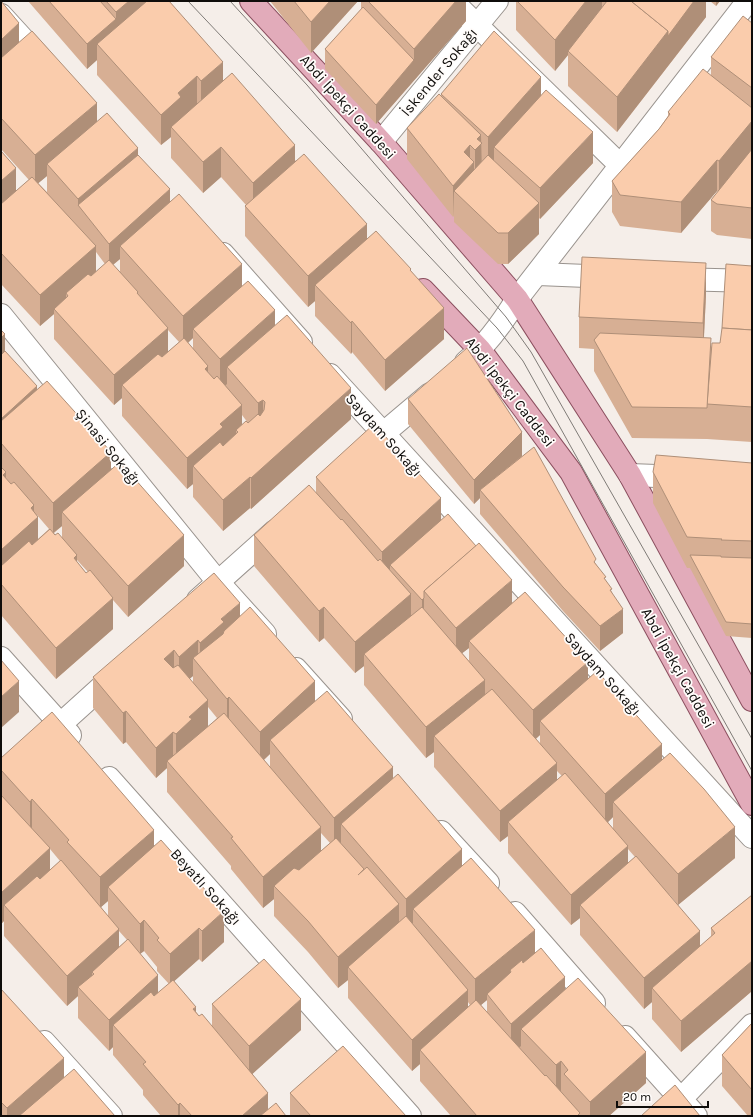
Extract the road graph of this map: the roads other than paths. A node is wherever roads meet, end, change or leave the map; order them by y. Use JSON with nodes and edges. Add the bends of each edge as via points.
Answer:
{"nodes":[{"id":1,"x":251,"y":1,"type":"edge"},
{"id":2,"x":452,"y":1,"type":"edge"},
{"id":3,"x":497,"y":1,"type":"edge"},
{"id":4,"x":748,"y":1,"type":"edge"},
{"id":5,"x":1,"y":15,"type":"edge"},
{"id":6,"x":478,"y":26,"type":"junction"},
{"id":7,"x":58,"y":78,"type":"edge"},
{"id":8,"x":381,"y":142,"type":"junction"},
{"id":9,"x":621,"y":166,"type":"junction"},
{"id":10,"x":210,"y":238,"type":"edge"},
{"id":11,"x":538,"y":274,"type":"junction"},
{"id":12,"x":410,"y":277,"type":"edge"},
{"id":13,"x":633,"y":277,"type":"edge"},
{"id":14,"x":657,"y":278,"type":"edge"},
{"id":15,"x":752,"y":281,"type":"edge"},
{"id":16,"x":517,"y":299,"type":"junction"},
{"id":17,"x":1,"y":315,"type":"edge"},
{"id":18,"x":480,"y":350,"type":"junction"},
{"id":19,"x":383,"y":434,"type":"junction"},
{"id":20,"x":360,"y":455,"type":"edge"},
{"id":21,"x":630,"y":474,"type":"junction"},
{"id":22,"x":706,"y":478,"type":"edge"},
{"id":23,"x":289,"y":518,"type":"edge"},
{"id":24,"x":218,"y":582,"type":"junction"},
{"id":25,"x":183,"y":614,"type":"edge"},
{"id":26,"x":1,"y":658,"type":"edge"},
{"id":27,"x":130,"y":661,"type":"edge"},
{"id":28,"x":752,"y":700,"type":"edge"},
{"id":29,"x":60,"y":724,"type":"junction"},
{"id":30,"x":353,"y":732,"type":"edge"},
{"id":31,"x":82,"y":748,"type":"edge"},
{"id":32,"x":97,"y":766,"type":"edge"},
{"id":33,"x":1,"y":778,"type":"edge"},
{"id":34,"x":752,"y":804,"type":"edge"},
{"id":35,"x":429,"y":818,"type":"edge"},
{"id":36,"x":752,"y":837,"type":"edge"},
{"id":37,"x":752,"y":1025,"type":"edge"},
{"id":38,"x":32,"y":1028,"type":"edge"},
{"id":39,"x":681,"y":1099,"type":"junction"},
{"id":40,"x":111,"y":1116,"type":"edge"},
{"id":41,"x":410,"y":1116,"type":"edge"},
{"id":42,"x":662,"y":1116,"type":"edge"},
{"id":43,"x":696,"y":1116,"type":"edge"}],
"edges":[{"from":1,"to":8,"type":"main road","name":"Abdi İpekçi Caddesi"},
{"from":2,"to":6,"type":"street"},
{"from":3,"to":6,"type":"street","name":"İskender Sokağı"},
{"from":4,"to":9,"type":"street"},
{"from":5,"to":7,"type":"street"},
{"from":6,"to":8,"type":"street","name":"İskender Sokağı"},
{"from":6,"to":9,"type":"street"},
{"from":8,"to":16,"type":"main road","name":"Abdi İpekçi Caddesi"},
{"from":9,"to":11,"type":"street"},
{"from":10,"to":19,"type":"street","name":"Saydam Sokağı"},
{"from":11,"to":13,"type":"street"},
{"from":11,"to":16,"type":"street"},
{"from":12,"to":18,"type":"main road","name":"Abdi İpekçi Caddesi"},
{"from":14,"to":15,"type":"street"},
{"from":16,"to":18,"type":"street"},
{"from":16,"to":21,"type":"main road","name":"Abdi İpekçi Caddesi"},
{"from":17,"to":24,"type":"street","name":"Şinasi Sokağı"},
{"from":18,"to":19,"type":"street"},
{"from":18,"to":34,"type":"main road","name":"Abdi İpekçi Caddesi","via":[[571,472]]},
{"from":19,"to":20,"type":"street"},
{"from":19,"to":36,"type":"street","name":"Saydam Sokağı"},
{"from":21,"to":22,"type":"street"},
{"from":21,"to":28,"type":"main road","name":"Abdi İpekçi Caddesi"},
{"from":23,"to":24,"type":"street"},
{"from":24,"to":25,"type":"street"},
{"from":24,"to":30,"type":"street","name":"Şinasi Sokağı"},
{"from":26,"to":29,"type":"street"},
{"from":27,"to":29,"type":"street"},
{"from":29,"to":31,"type":"street"},
{"from":29,"to":33,"type":"street"},
{"from":32,"to":41,"type":"street","name":"Beyatlı Sokağı"},
{"from":35,"to":39,"type":"street"},
{"from":37,"to":39,"type":"street"},
{"from":38,"to":40,"type":"street"},
{"from":39,"to":42,"type":"street"},
{"from":39,"to":43,"type":"street"}]}
